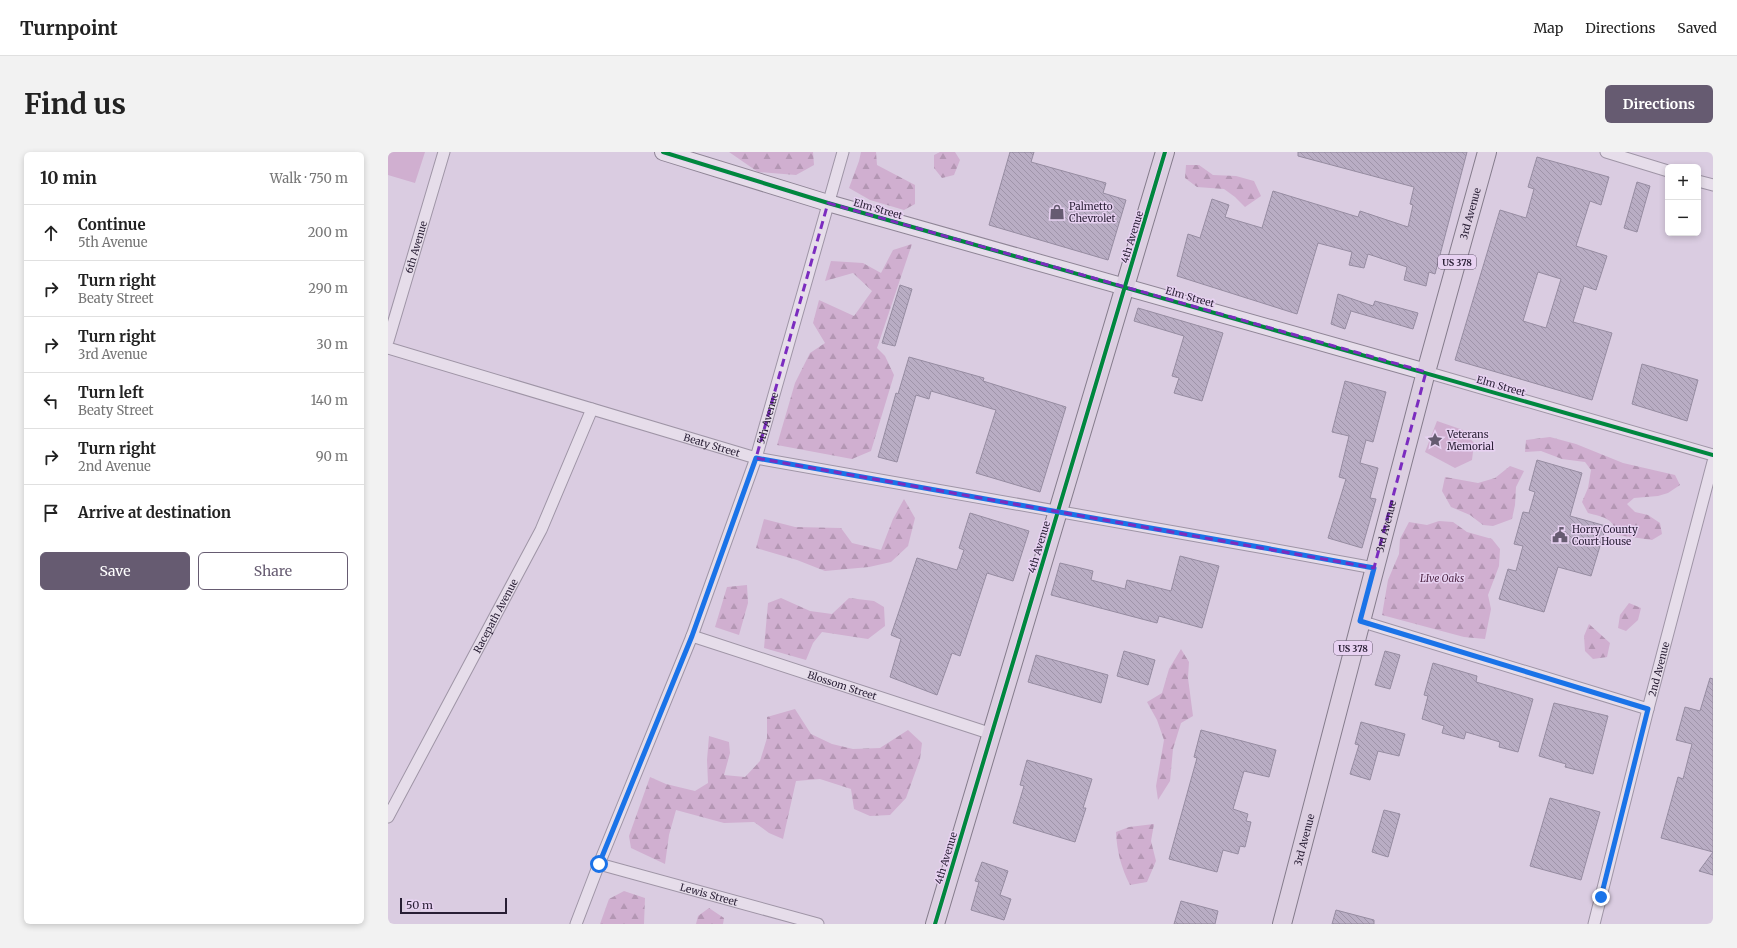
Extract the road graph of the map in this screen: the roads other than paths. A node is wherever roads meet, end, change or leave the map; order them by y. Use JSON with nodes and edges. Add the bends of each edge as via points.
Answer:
{"nodes":[{"id":1,"x":444,"y":152,"type":"edge"},
{"id":2,"x":663,"y":152,"type":"edge"},
{"id":3,"x":843,"y":152,"type":"edge"},
{"id":4,"x":1165,"y":152,"type":"edge"},
{"id":5,"x":1487,"y":152,"type":"edge"},
{"id":6,"x":1606,"y":152,"type":"edge"},
{"id":7,"x":1665,"y":170,"type":"edge"},
{"id":8,"x":1701,"y":182,"type":"edge"},
{"id":9,"x":1713,"y":185,"type":"edge"},
{"id":10,"x":828,"y":203,"type":"junction"},
{"id":11,"x":1125,"y":287,"type":"junction"},
{"id":12,"x":388,"y":341,"type":"edge"},
{"id":13,"x":388,"y":348,"type":"edge"},
{"id":14,"x":1426,"y":372,"type":"junction"},
{"id":15,"x":592,"y":409,"type":"junction"},
{"id":16,"x":1713,"y":455,"type":"edge"},
{"id":17,"x":756,"y":458,"type":"junction"},
{"id":18,"x":1713,"y":462,"type":"edge"},
{"id":19,"x":1058,"y":512,"type":"junction"},
{"id":20,"x":1374,"y":568,"type":"junction"},
{"id":21,"x":1360,"y":621,"type":"junction"},
{"id":22,"x":692,"y":636,"type":"junction"},
{"id":23,"x":1648,"y":709,"type":"junction"},
{"id":24,"x":992,"y":734,"type":"junction"},
{"id":25,"x":388,"y":817,"type":"edge"},
{"id":26,"x":599,"y":864,"type":"junction"},
{"id":27,"x":792,"y":921,"type":"edge"},
{"id":28,"x":576,"y":924,"type":"edge"},
{"id":29,"x":818,"y":924,"type":"edge"},
{"id":30,"x":935,"y":924,"type":"edge"},
{"id":31,"x":1282,"y":924,"type":"edge"},
{"id":32,"x":1594,"y":924,"type":"edge"}],
"edges":[{"from":1,"to":12,"type":"street","name":"6th Avenue"},
{"from":2,"to":10,"type":"street","name":"Elm Street"},
{"from":3,"to":10,"type":"street","name":"5th Avenue"},
{"from":4,"to":11,"type":"main road","name":"4th Avenue"},
{"from":5,"to":14,"type":"main road","name":"3rd Avenue","number":"US 378"},
{"from":6,"to":7,"type":"street"},
{"from":8,"to":9,"type":"street"},
{"from":10,"to":11,"type":"street","name":"Elm Street"},
{"from":10,"to":17,"type":"street","name":"5th Avenue"},
{"from":11,"to":14,"type":"street","name":"Elm Street"},
{"from":11,"to":19,"type":"main road","name":"4th Avenue"},
{"from":13,"to":15,"type":"street","name":"Beaty Street"},
{"from":14,"to":16,"type":"street","name":"Elm Street"},
{"from":14,"to":20,"type":"main road","name":"3rd Avenue","number":"US 378"},
{"from":15,"to":17,"type":"street","name":"Beaty Street"},
{"from":15,"to":25,"type":"street","name":"Racepath Avenue","via":[[541,530]]},
{"from":17,"to":19,"type":"street","name":"Beaty Street"},
{"from":17,"to":22,"type":"street","name":"5th Avenue"},
{"from":18,"to":23,"type":"street","name":"2nd Avenue"},
{"from":19,"to":20,"type":"street","name":"Beaty Street"},
{"from":19,"to":24,"type":"main road","name":"4th Avenue"},
{"from":20,"to":21,"type":"main road","name":"3rd Avenue","number":"US 378"},
{"from":21,"to":23,"type":"street"},
{"from":21,"to":31,"type":"main road","name":"3rd Avenue","number":"US 378"},
{"from":22,"to":24,"type":"street","name":"Blossom Street"},
{"from":22,"to":26,"type":"street","name":"5th Avenue"},
{"from":23,"to":32,"type":"street","name":"2nd Avenue"},
{"from":24,"to":30,"type":"main road","name":"4th Avenue"},
{"from":26,"to":27,"type":"street","name":"Lewis Street"},
{"from":26,"to":28,"type":"street","name":"5th Avenue"},
{"from":27,"to":29,"type":"street","name":"Lewis Street"}]}
